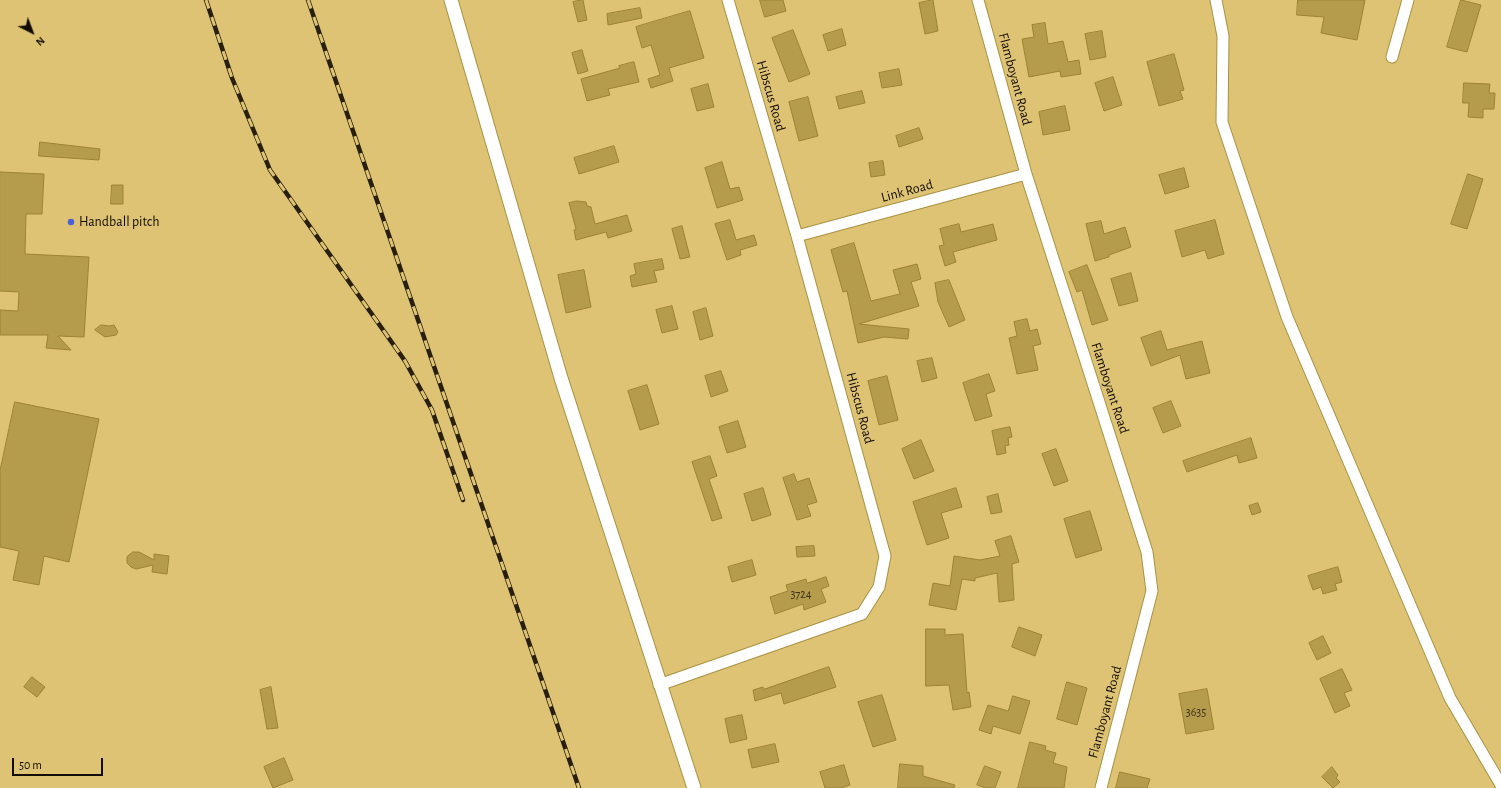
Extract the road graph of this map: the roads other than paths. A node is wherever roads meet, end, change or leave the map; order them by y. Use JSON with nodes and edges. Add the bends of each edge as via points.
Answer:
{"nodes":[{"id":1,"x":451,"y":0,"type":"edge"},
{"id":2,"x":728,"y":0,"type":"edge"},
{"id":3,"x":978,"y":0,"type":"edge"},
{"id":4,"x":1216,"y":0,"type":"edge"},
{"id":5,"x":1408,"y":0,"type":"edge"},
{"id":6,"x":1392,"y":57,"type":"dead end"},
{"id":7,"x":1026,"y":174,"type":"junction"},
{"id":8,"x":797,"y":236,"type":"junction"},
{"id":9,"x":660,"y":686,"type":"junction"},
{"id":10,"x":1501,"y":785,"type":"edge"},
{"id":11,"x":694,"y":788,"type":"edge"},
{"id":12,"x":1101,"y":788,"type":"edge"}],
"edges":[{"from":1,"to":9,"type":"street","via":[[561,378]]},
{"from":2,"to":8,"type":"street","name":"Hibscus Road"},
{"from":3,"to":7,"type":"street","name":"Flamboyant Road"},
{"from":4,"to":10,"type":"street","via":[[1223,36],[1222,122],[1287,318],[1450,698]]},
{"from":5,"to":6,"type":"street"},
{"from":7,"to":8,"type":"street","name":"Link Road"},
{"from":7,"to":12,"type":"street","name":"Flamboyant Road","via":[[1147,552],[1152,591]]},
{"from":8,"to":9,"type":"street","name":"Hibscus Road","via":[[885,556],[879,587],[862,614]]},
{"from":9,"to":11,"type":"street"}]}
